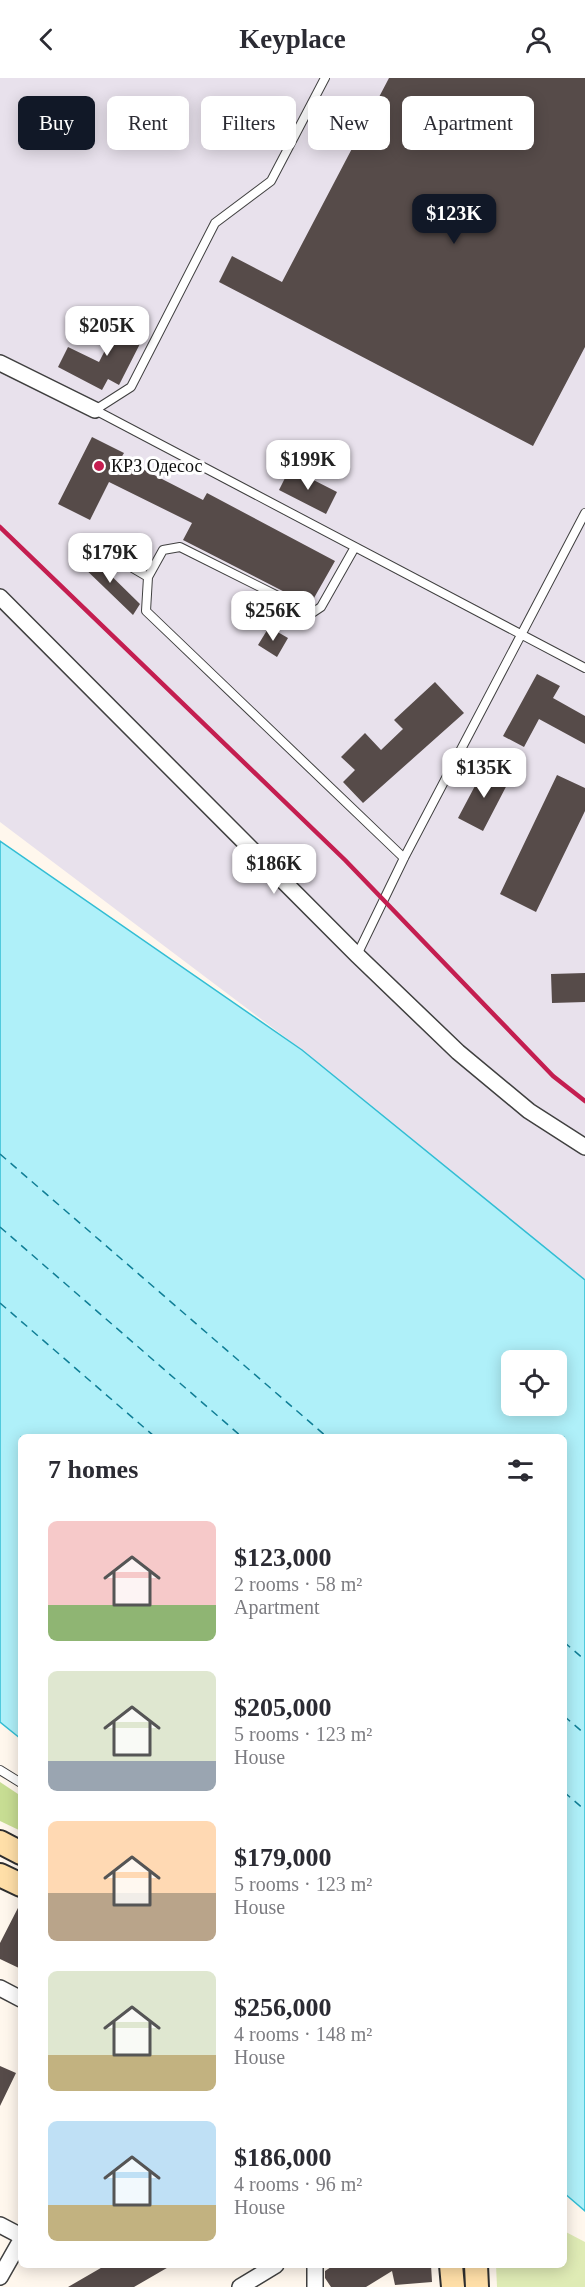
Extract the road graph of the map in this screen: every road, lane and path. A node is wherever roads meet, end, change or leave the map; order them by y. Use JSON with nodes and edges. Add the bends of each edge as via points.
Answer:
{"nodes":[{"id":1,"x":324,"y":78,"type":"edge"},
{"id":2,"x":0,"y":363,"type":"edge"},
{"id":3,"x":94,"y":410,"type":"junction"},
{"id":4,"x":585,"y":513,"type":"edge"},
{"id":5,"x":356,"y":547,"type":"junction"},
{"id":6,"x":119,"y":560,"type":"dead end"},
{"id":7,"x":148,"y":577,"type":"junction"},
{"id":8,"x":0,"y":597,"type":"edge"},
{"id":9,"x":522,"y":634,"type":"junction"},
{"id":10,"x":585,"y":668,"type":"edge"},
{"id":11,"x":404,"y":858,"type":"junction"},
{"id":12,"x":357,"y":955,"type":"junction"},
{"id":13,"x":585,"y":1147,"type":"edge"},
{"id":14,"x":0,"y":1770,"type":"edge"},
{"id":15,"x":18,"y":1781,"type":"edge"},
{"id":16,"x":0,"y":1842,"type":"edge"},
{"id":17,"x":18,"y":1851,"type":"edge"},
{"id":18,"x":0,"y":1875,"type":"edge"},
{"id":19,"x":18,"y":1884,"type":"edge"},
{"id":20,"x":0,"y":1988,"type":"edge"},
{"id":21,"x":18,"y":1997,"type":"edge"},
{"id":22,"x":0,"y":2225,"type":"edge"},
{"id":23,"x":18,"y":2236,"type":"edge"},
{"id":24,"x":18,"y":2244,"type":"edge"},
{"id":25,"x":271,"y":2268,"type":"edge"},
{"id":26,"x":315,"y":2268,"type":"edge"},
{"id":27,"x":451,"y":2268,"type":"edge"},
{"id":28,"x":476,"y":2268,"type":"edge"},
{"id":29,"x":0,"y":2277,"type":"edge"},
{"id":30,"x":240,"y":2287,"type":"edge"},
{"id":31,"x":315,"y":2287,"type":"edge"},
{"id":32,"x":453,"y":2287,"type":"edge"},
{"id":33,"x":477,"y":2287,"type":"edge"}],
"edges":[{"from":1,"to":3,"type":"lane","via":[[271,181],[215,223],[131,387]]},
{"from":2,"to":3,"type":"street"},
{"from":3,"to":5,"type":"lane"},
{"from":4,"to":9,"type":"lane"},
{"from":5,"to":7,"type":"lane","via":[[321,607],[312,613],[180,547],[163,550]]},
{"from":5,"to":9,"type":"lane"},
{"from":6,"to":7,"type":"lane"},
{"from":7,"to":11,"type":"lane","via":[[146,611]]},
{"from":8,"to":12,"type":"street"},
{"from":9,"to":10,"type":"lane"},
{"from":9,"to":11,"type":"lane"},
{"from":11,"to":12,"type":"lane"},
{"from":12,"to":13,"type":"street","via":[[458,1052],[529,1111]]},
{"from":14,"to":15,"type":"lane"},
{"from":16,"to":17,"type":"main road"},
{"from":18,"to":19,"type":"main road"},
{"from":20,"to":21,"type":"street"},
{"from":22,"to":23,"type":"street"},
{"from":24,"to":29,"type":"street"},
{"from":25,"to":30,"type":"street"},
{"from":26,"to":31,"type":"street"},
{"from":27,"to":32,"type":"main road"},
{"from":28,"to":33,"type":"main road"}]}
